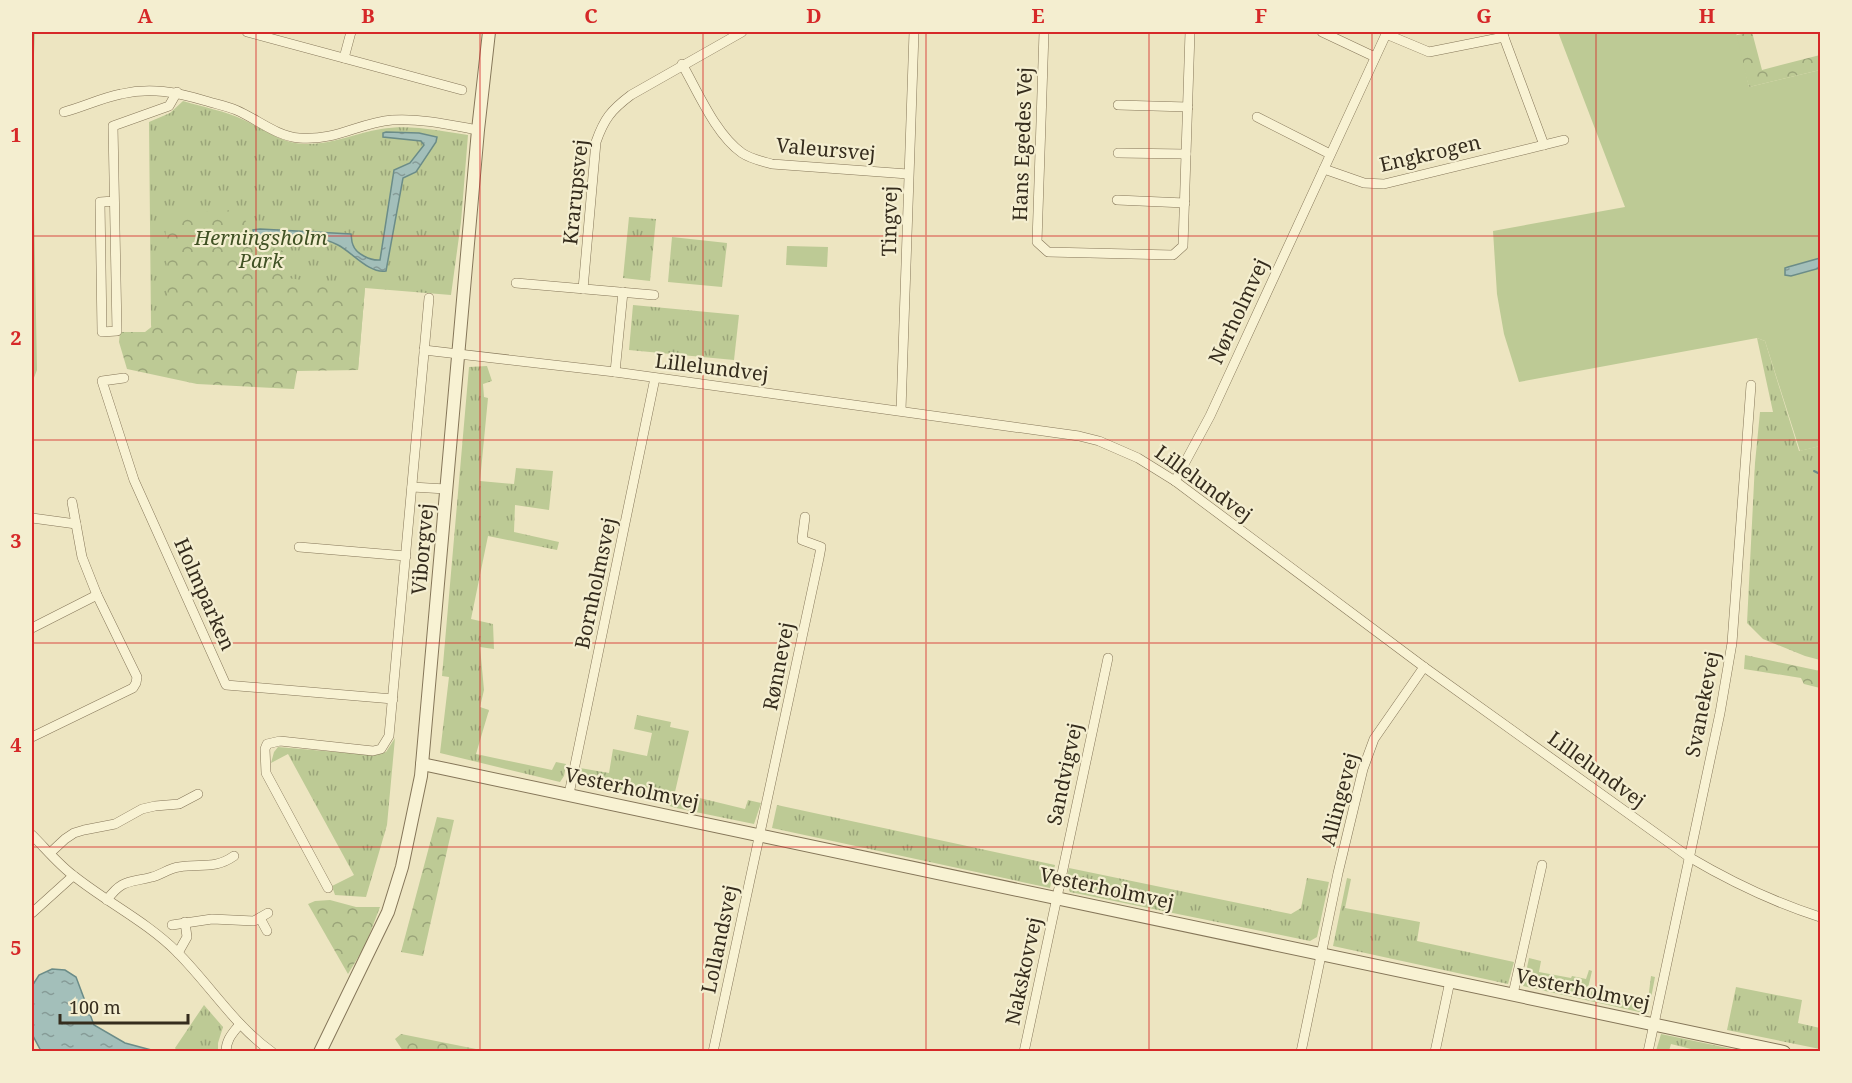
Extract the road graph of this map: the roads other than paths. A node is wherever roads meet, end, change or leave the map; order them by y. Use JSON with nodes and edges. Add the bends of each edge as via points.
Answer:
{"nodes":[{"id":1,"x":247,"y":32,"type":"edge"},
{"id":2,"x":351,"y":32,"type":"edge"},
{"id":3,"x":489,"y":32,"type":"edge"},
{"id":4,"x":742,"y":32,"type":"edge"},
{"id":5,"x":914,"y":32,"type":"edge"},
{"id":6,"x":1044,"y":32,"type":"edge"},
{"id":7,"x":1190,"y":32,"type":"edge"},
{"id":8,"x":1322,"y":32,"type":"edge"},
{"id":9,"x":1386,"y":33,"type":"edge"},
{"id":10,"x":1503,"y":34,"type":"edge"},
{"id":11,"x":1376,"y":57,"type":"junction"},
{"id":12,"x":344,"y":58,"type":"junction"},
{"id":13,"x":682,"y":64,"type":"junction"},
{"id":14,"x":462,"y":90,"type":"dead end"},
{"id":15,"x":177,"y":92,"type":"junction"},
{"id":16,"x":1118,"y":105,"type":"dead end"},
{"id":17,"x":1188,"y":107,"type":"junction"},
{"id":18,"x":64,"y":112,"type":"dead end"},
{"id":19,"x":1257,"y":117,"type":"dead end"},
{"id":20,"x":478,"y":130,"type":"junction"},
{"id":21,"x":1564,"y":140,"type":"dead end"},
{"id":22,"x":1544,"y":145,"type":"junction"},
{"id":23,"x":1118,"y":153,"type":"dead end"},
{"id":24,"x":1186,"y":154,"type":"junction"},
{"id":25,"x":1330,"y":154,"type":"junction"},
{"id":26,"x":1324,"y":169,"type":"junction"},
{"id":27,"x":908,"y":174,"type":"junction"},
{"id":28,"x":1117,"y":200,"type":"dead end"},
{"id":29,"x":114,"y":201,"type":"junction"},
{"id":30,"x":1185,"y":203,"type":"junction"},
{"id":31,"x":516,"y":283,"type":"dead end"},
{"id":32,"x":583,"y":289,"type":"junction"},
{"id":33,"x":623,"y":292,"type":"junction"},
{"id":34,"x":654,"y":295,"type":"dead end"},
{"id":35,"x":429,"y":298,"type":"dead end"},
{"id":36,"x":424,"y":350,"type":"junction"},
{"id":37,"x":458,"y":354,"type":"junction"},
{"id":38,"x":615,"y":372,"type":"junction"},
{"id":39,"x":124,"y":378,"type":"dead end"},
{"id":40,"x":655,"y":378,"type":"junction"},
{"id":41,"x":1751,"y":385,"type":"dead end"},
{"id":42,"x":901,"y":411,"type":"junction"},
{"id":43,"x":1175,"y":481,"type":"junction"},
{"id":44,"x":412,"y":487,"type":"junction"},
{"id":45,"x":446,"y":489,"type":"junction"},
{"id":46,"x":72,"y":502,"type":"dead end"},
{"id":47,"x":805,"y":517,"type":"dead end"},
{"id":48,"x":32,"y":518,"type":"edge"},
{"id":49,"x":76,"y":524,"type":"junction"},
{"id":50,"x":299,"y":547,"type":"dead end"},
{"id":51,"x":406,"y":556,"type":"junction"},
{"id":52,"x":97,"y":595,"type":"junction"},
{"id":53,"x":32,"y":618,"type":"edge"},
{"id":54,"x":41,"y":623,"type":"junction"},
{"id":55,"x":32,"y":628,"type":"edge"},
{"id":56,"x":1108,"y":658,"type":"dead end"},
{"id":57,"x":1424,"y":667,"type":"junction"},
{"id":58,"x":393,"y":699,"type":"junction"},
{"id":59,"x":32,"y":737,"type":"edge"},
{"id":60,"x":422,"y":764,"type":"junction"},
{"id":61,"x":198,"y":794,"type":"dead end"},
{"id":62,"x":569,"y":794,"type":"junction"},
{"id":63,"x":186,"y":800,"type":"junction"},
{"id":64,"x":192,"y":810,"type":"dead end"},
{"id":65,"x":32,"y":835,"type":"edge"},
{"id":66,"x":760,"y":835,"type":"junction"},
{"id":67,"x":50,"y":853,"type":"junction"},
{"id":68,"x":234,"y":856,"type":"dead end"},
{"id":69,"x":1689,"y":857,"type":"junction"},
{"id":70,"x":225,"y":862,"type":"junction"},
{"id":71,"x":1542,"y":865,"type":"dead end"},
{"id":72,"x":230,"y":872,"type":"dead end"},
{"id":73,"x":73,"y":876,"type":"junction"},
{"id":74,"x":328,"y":888,"type":"dead end"},
{"id":75,"x":1057,"y":898,"type":"junction"},
{"id":76,"x":107,"y":900,"type":"junction"},
{"id":77,"x":32,"y":913,"type":"edge"},
{"id":78,"x":1821,"y":918,"type":"edge"},
{"id":79,"x":185,"y":922,"type":"junction"},
{"id":80,"x":172,"y":925,"type":"dead end"},
{"id":81,"x":267,"y":931,"type":"dead end"},
{"id":82,"x":178,"y":953,"type":"junction"},
{"id":83,"x":1321,"y":954,"type":"junction"},
{"id":84,"x":1450,"y":981,"type":"junction"},
{"id":85,"x":1513,"y":994,"type":"junction"},
{"id":86,"x":240,"y":1024,"type":"junction"},
{"id":87,"x":1653,"y":1024,"type":"junction"},
{"id":88,"x":226,"y":1052,"type":"edge"},
{"id":89,"x":272,"y":1052,"type":"edge"},
{"id":90,"x":320,"y":1052,"type":"edge"},
{"id":91,"x":713,"y":1052,"type":"edge"},
{"id":92,"x":1024,"y":1052,"type":"edge"},
{"id":93,"x":1301,"y":1052,"type":"edge"},
{"id":94,"x":1435,"y":1052,"type":"edge"},
{"id":95,"x":1648,"y":1052,"type":"edge"},
{"id":96,"x":1784,"y":1052,"type":"edge"}],
"edges":[{"from":1,"to":12,"type":"street"},
{"from":2,"to":12,"type":"street"},
{"from":3,"to":20,"type":"street","name":"Viborgvej"},
{"from":4,"to":13,"type":"street","name":"Krarupsvej"},
{"from":5,"to":27,"type":"street","name":"Tingvej"},
{"from":6,"to":30,"type":"street","name":"Hans Egedes Vej","via":[[1037,242],[1048,252],[1173,255],[1184,246]]},
{"from":7,"to":17,"type":"street"},
{"from":8,"to":11,"type":"street"},
{"from":9,"to":10,"type":"street","via":[[1429,52]]},
{"from":9,"to":11,"type":"street","name":"Nørholmvej"},
{"from":10,"to":22,"type":"street"},
{"from":11,"to":25,"type":"street","name":"Nørholmvej"},
{"from":12,"to":14,"type":"street"},
{"from":13,"to":27,"type":"street","name":"Valeursvej","via":[[721,132],[743,154],[772,164]]},
{"from":13,"to":32,"type":"street","name":"Krarupsvej","via":[[631,95],[603,123],[596,142]]},
{"from":15,"to":18,"type":"street","via":[[139,90]]},
{"from":15,"to":20,"type":"street","via":[[235,109],[295,138],[334,136],[392,120]]},
{"from":15,"to":29,"type":"street","via":[[169,106],[113,126]]},
{"from":16,"to":17,"type":"street"},
{"from":17,"to":24,"type":"street"},
{"from":19,"to":25,"type":"street"},
{"from":20,"to":37,"type":"street","name":"Viborgvej"},
{"from":21,"to":22,"type":"street","name":"Engkrogen"},
{"from":22,"to":26,"type":"street","name":"Engkrogen","via":[[1384,184],[1364,183]]},
{"from":23,"to":24,"type":"street"},
{"from":24,"to":30,"type":"street"},
{"from":25,"to":26,"type":"street","name":"Nørholmvej"},
{"from":26,"to":43,"type":"street","name":"Nørholmvej","via":[[1210,416]]},
{"from":27,"to":42,"type":"street","name":"Tingvej"},
{"from":28,"to":30,"type":"street"},
{"from":29,"to":29,"type":"street","via":[[100,202],[102,332],[117,331]]},
{"from":31,"to":32,"type":"street"},
{"from":32,"to":33,"type":"street"},
{"from":33,"to":34,"type":"street"},
{"from":33,"to":38,"type":"street"},
{"from":35,"to":36,"type":"street"},
{"from":36,"to":37,"type":"street"},
{"from":36,"to":44,"type":"street"},
{"from":37,"to":38,"type":"street","name":"Lillelundvej"},
{"from":37,"to":45,"type":"street","name":"Viborgvej"},
{"from":38,"to":40,"type":"street","name":"Lillelundvej"},
{"from":39,"to":58,"type":"street","name":"Holmparken","via":[[102,381],[134,480],[226,685]]},
{"from":40,"to":42,"type":"street","name":"Lillelundvej"},
{"from":40,"to":62,"type":"street","name":"Bornholmsvej"},
{"from":41,"to":69,"type":"street","name":"Svanekevej","via":[[1732,643]]},
{"from":42,"to":43,"type":"street","name":"Lillelundvej","via":[[1099,441],[1138,458]]},
{"from":43,"to":57,"type":"street","name":"Lillelundvej"},
{"from":44,"to":45,"type":"street"},
{"from":44,"to":51,"type":"street"},
{"from":45,"to":60,"type":"street","name":"Viborgvej"},
{"from":46,"to":49,"type":"street"},
{"from":47,"to":66,"type":"street","name":"Rønnevej","via":[[802,540],[821,547]]},
{"from":48,"to":49,"type":"street"},
{"from":49,"to":52,"type":"street","via":[[82,557]]},
{"from":50,"to":51,"type":"street"},
{"from":51,"to":58,"type":"street"},
{"from":52,"to":54,"type":"street"},
{"from":52,"to":59,"type":"street","via":[[137,677],[136,683],[133,688]]},
{"from":53,"to":54,"type":"street"},
{"from":54,"to":55,"type":"street"},
{"from":56,"to":75,"type":"street","name":"Sandvigvej"},
{"from":57,"to":69,"type":"street","name":"Lillelundvej"},
{"from":57,"to":83,"type":"street","name":"Allingevej","via":[[1374,739],[1362,769]]},
{"from":58,"to":74,"type":"street","via":[[389,736],[381,749],[280,741],[267,744],[265,749],[266,773]]},
{"from":60,"to":62,"type":"street","name":"Vesterholmvej"},
{"from":60,"to":90,"type":"street","name":"Viborgvej","via":[[404,858],[388,912]]},
{"from":61,"to":63,"type":"street"},
{"from":62,"to":66,"type":"street","name":"Vesterholmvej"},
{"from":63,"to":64,"type":"street"},
{"from":63,"to":67,"type":"street","via":[[142,809],[115,824],[84,830],[65,839]]},
{"from":65,"to":67,"type":"street"},
{"from":66,"to":75,"type":"street","name":"Vesterholmvej"},
{"from":66,"to":91,"type":"street","name":"Lollandsvej"},
{"from":67,"to":73,"type":"street"},
{"from":68,"to":70,"type":"street"},
{"from":69,"to":78,"type":"street","name":"Lillelundvej","via":[[1733,883]]},
{"from":69,"to":87,"type":"street","name":"Svanekevej"},
{"from":70,"to":72,"type":"street"},
{"from":70,"to":76,"type":"street","via":[[179,867],[134,880],[116,887]]},
{"from":71,"to":85,"type":"street"},
{"from":73,"to":76,"type":"street"},
{"from":73,"to":77,"type":"street"},
{"from":75,"to":83,"type":"street","name":"Vesterholmvej"},
{"from":75,"to":92,"type":"street","name":"Nakskovvej"},
{"from":76,"to":82,"type":"street"},
{"from":79,"to":80,"type":"street"},
{"from":79,"to":81,"type":"street","via":[[254,921],[264,916]]},
{"from":79,"to":82,"type":"street","via":[[187,937]]},
{"from":82,"to":86,"type":"street"},
{"from":83,"to":84,"type":"street","name":"Vesterholmvej"},
{"from":83,"to":93,"type":"street","name":"Allingevej"},
{"from":84,"to":85,"type":"street","name":"Vesterholmvej"},
{"from":84,"to":94,"type":"street"},
{"from":85,"to":87,"type":"street","name":"Vesterholmvej"},
{"from":86,"to":88,"type":"street","via":[[230,1036]]},
{"from":86,"to":89,"type":"street"},
{"from":87,"to":95,"type":"street","name":"Svanekevej"},
{"from":87,"to":96,"type":"street","name":"Vesterholmvej"}]}
